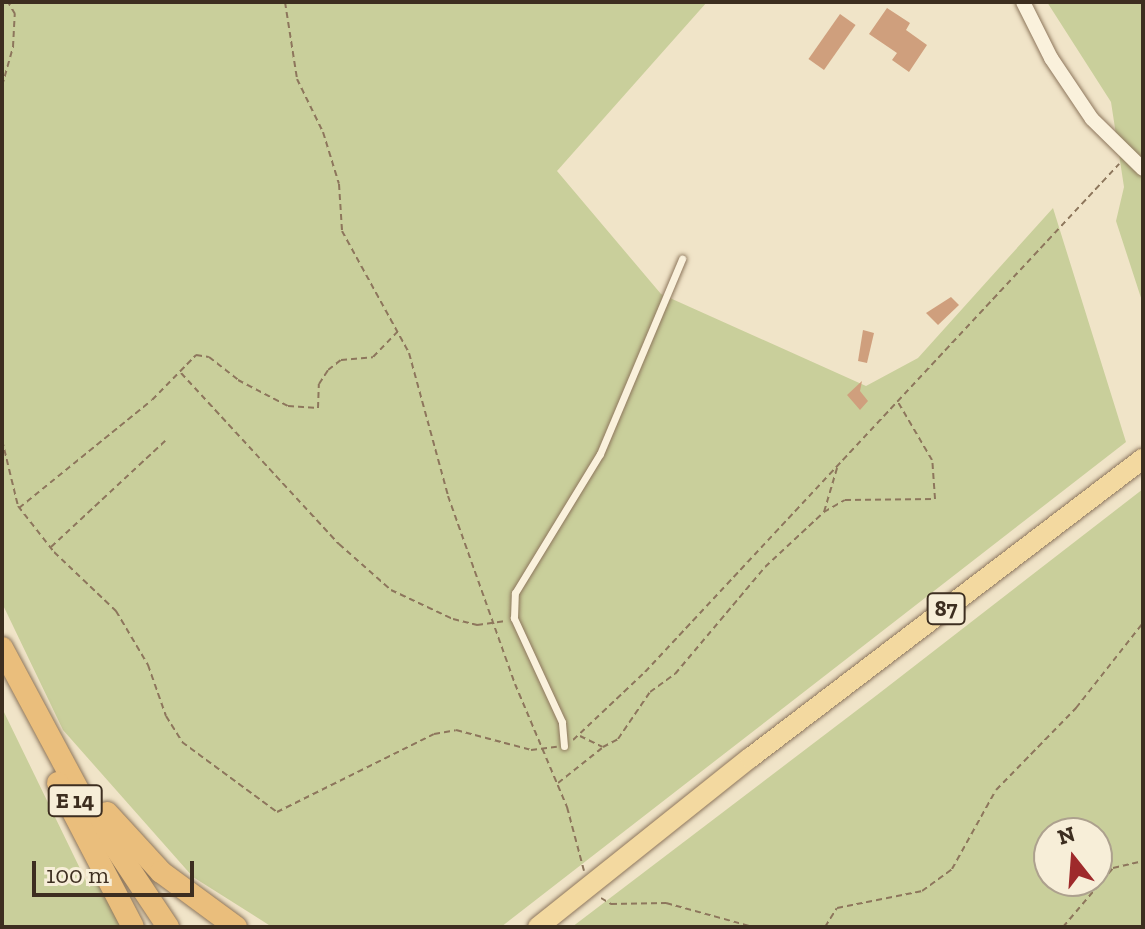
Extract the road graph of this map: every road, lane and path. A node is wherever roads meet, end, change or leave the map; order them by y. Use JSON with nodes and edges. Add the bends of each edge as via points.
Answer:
{"nodes":[{"id":1,"x":8,"y":2,"type":"edge"},
{"id":2,"x":285,"y":2,"type":"edge"},
{"id":3,"x":1023,"y":2,"type":"edge"},
{"id":4,"x":2,"y":86,"type":"edge"},
{"id":5,"x":1127,"y":155,"type":"junction"},
{"id":6,"x":1143,"y":169,"type":"edge"},
{"id":7,"x":682,"y":259,"type":"dead end"},
{"id":8,"x":398,"y":331,"type":"junction"},
{"id":9,"x":180,"y":372,"type":"junction"},
{"id":10,"x":898,"y":401,"type":"junction"},
{"id":11,"x":2,"y":440,"type":"edge"},
{"id":12,"x":165,"y":441,"type":"dead end"},
{"id":13,"x":1143,"y":459,"type":"edge"},
{"id":14,"x":838,"y":465,"type":"junction"},
{"id":15,"x":19,"y":508,"type":"junction"},
{"id":16,"x":824,"y":512,"type":"junction"},
{"id":17,"x":50,"y":548,"type":"junction"},
{"id":18,"x":514,"y":618,"type":"junction"},
{"id":19,"x":1143,"y":623,"type":"edge"},
{"id":20,"x":493,"y":625,"type":"junction"},
{"id":21,"x":2,"y":648,"type":"edge"},
{"id":22,"x":2,"y":670,"type":"edge"},
{"id":23,"x":21,"y":706,"type":"junction"},
{"id":24,"x":42,"y":726,"type":"junction"},
{"id":25,"x":579,"y":735,"type":"junction"},
{"id":26,"x":564,"y":746,"type":"junction"},
{"id":27,"x":603,"y":747,"type":"junction"},
{"id":28,"x":545,"y":748,"type":"junction"},
{"id":29,"x":558,"y":783,"type":"junction"},
{"id":30,"x":1143,"y":861,"type":"edge"},
{"id":31,"x":587,"y":880,"type":"dead end"},
{"id":32,"x":601,"y":898,"type":"dead end"},
{"id":33,"x":133,"y":927,"type":"edge"},
{"id":34,"x":157,"y":927,"type":"edge"},
{"id":35,"x":168,"y":927,"type":"edge"},
{"id":36,"x":236,"y":927,"type":"edge"},
{"id":37,"x":538,"y":927,"type":"edge"},
{"id":38,"x":753,"y":927,"type":"edge"},
{"id":39,"x":825,"y":927,"type":"edge"},
{"id":40,"x":1063,"y":927,"type":"edge"}],
"edges":[{"from":1,"to":4,"type":"path","via":[[15,14],[13,47]]},
{"from":2,"to":8,"type":"path","via":[[297,79],[323,132],[339,184],[342,231],[362,275]]},
{"from":3,"to":5,"type":"street","via":[[1051,58],[1092,119]]},
{"from":5,"to":6,"type":"street"},
{"from":5,"to":10,"type":"path"},
{"from":7,"to":18,"type":"lane","via":[[600,454],[515,593]]},
{"from":8,"to":9,"type":"path","via":[[373,357],[341,360],[328,370],[319,384],[318,408],[288,406],[238,380],[209,357],[196,355]]},
{"from":8,"to":20,"type":"path"},
{"from":9,"to":15,"type":"path"},
{"from":9,"to":20,"type":"path","via":[[339,544],[391,590],[453,619]]},
{"from":10,"to":14,"type":"path"},
{"from":10,"to":16,"type":"path","via":[[932,460],[935,499],[845,500]]},
{"from":11,"to":15,"type":"path"},
{"from":12,"to":17,"type":"path"},
{"from":13,"to":37,"type":"main road","number":"87"},
{"from":14,"to":16,"type":"path"},
{"from":14,"to":25,"type":"path"},
{"from":15,"to":17,"type":"path"},
{"from":16,"to":27,"type":"path","via":[[765,567],[675,674],[650,692],[618,739]]},
{"from":17,"to":28,"type":"path","via":[[116,611],[148,665],[166,716],[182,742],[277,812],[434,734],[456,730],[531,750]]},
{"from":18,"to":20,"type":"path"},
{"from":18,"to":26,"type":"lane","via":[[562,722]]},
{"from":19,"to":39,"type":"path","via":[[1076,708],[996,790],[952,869],[922,891],[837,908]]},
{"from":20,"to":28,"type":"path"},
{"from":21,"to":24,"type":"highway","number":"E 14"},
{"from":22,"to":23,"type":"highway","number":"E 14"},
{"from":23,"to":33,"type":"highway"},
{"from":23,"to":34,"type":"highway","number":"E 14","via":[[65,786]]},
{"from":24,"to":35,"type":"highway","number":"E 14","via":[[83,799]]},
{"from":24,"to":36,"type":"highway","via":[[127,838],[161,872]]},
{"from":25,"to":26,"type":"path"},
{"from":25,"to":27,"type":"path"},
{"from":26,"to":28,"type":"path"},
{"from":27,"to":29,"type":"path"},
{"from":28,"to":29,"type":"path"},
{"from":29,"to":31,"type":"path"},
{"from":30,"to":40,"type":"path","via":[[1113,868]]},
{"from":32,"to":38,"type":"path","via":[[611,904],[666,903]]}]}
